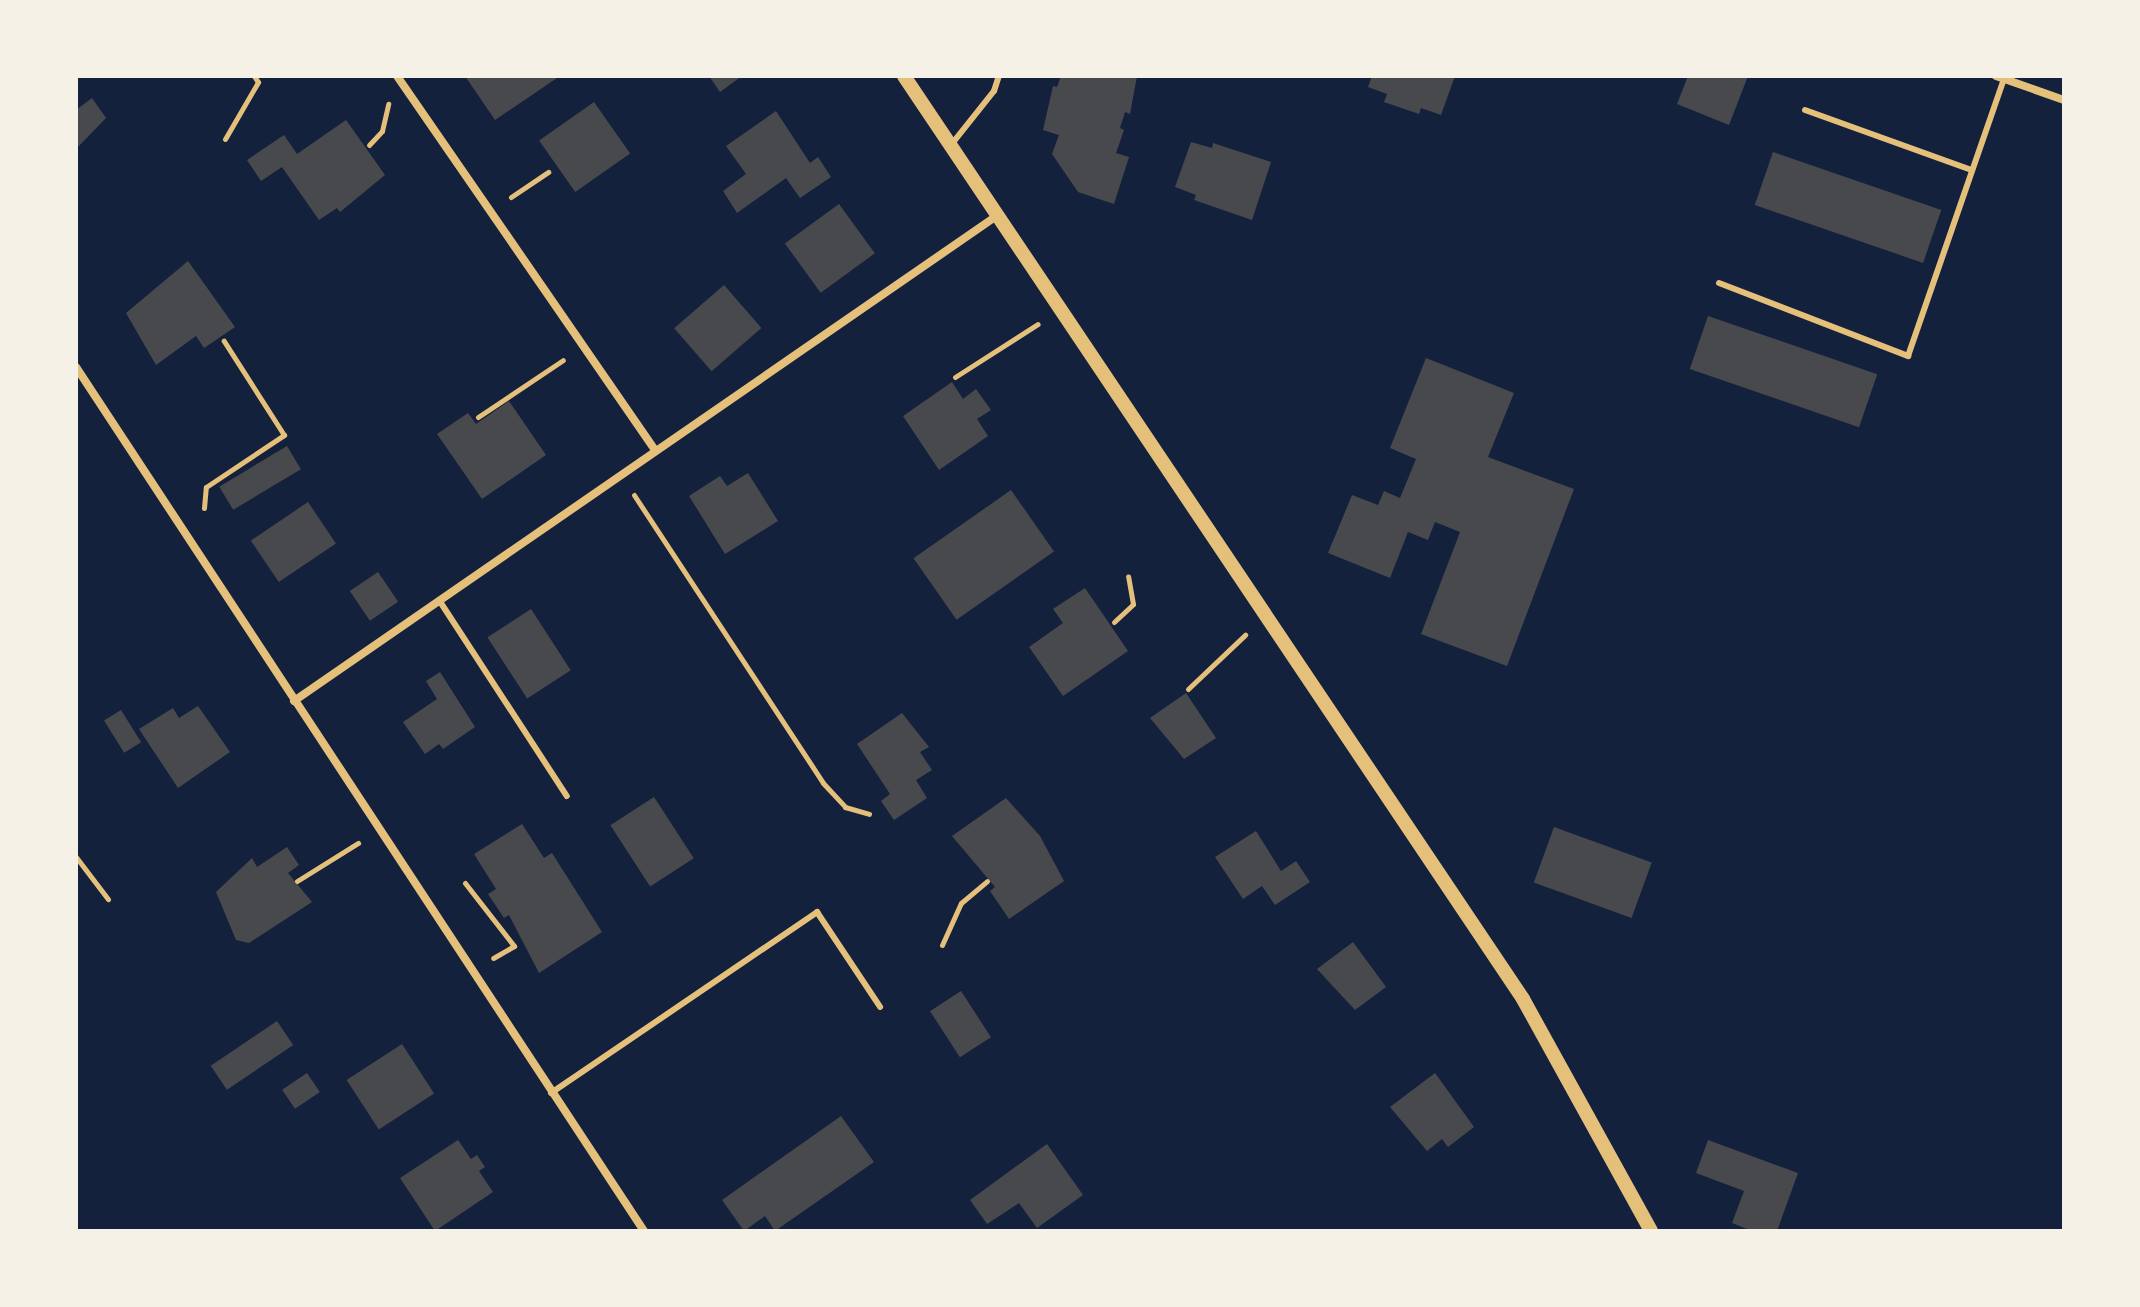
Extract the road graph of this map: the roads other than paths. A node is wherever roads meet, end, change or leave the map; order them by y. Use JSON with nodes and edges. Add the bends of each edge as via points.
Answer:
{"nodes":[{"id":1,"x":397,"y":76,"type":"edge"},
{"id":2,"x":904,"y":76,"type":"edge"},
{"id":3,"x":999,"y":76,"type":"edge"},
{"id":4,"x":2000,"y":77,"type":"edge"},
{"id":5,"x":2064,"y":100,"type":"edge"},
{"id":6,"x":1805,"y":110,"type":"dead end"},
{"id":7,"x":951,"y":145,"type":"junction"},
{"id":8,"x":1972,"y":170,"type":"junction"},
{"id":9,"x":998,"y":215,"type":"junction"},
{"id":10,"x":1719,"y":283,"type":"dead end"},
{"id":11,"x":76,"y":367,"type":"edge"},
{"id":12,"x":655,"y":450,"type":"junction"},
{"id":13,"x":439,"y":600,"type":"junction"},
{"id":14,"x":294,"y":701,"type":"junction"},
{"id":15,"x":567,"y":796,"type":"dead end"},
{"id":16,"x":880,"y":1007,"type":"dead end"},
{"id":17,"x":551,"y":1093,"type":"junction"},
{"id":18,"x":644,"y":1231,"type":"edge"},
{"id":19,"x":1651,"y":1231,"type":"edge"}],
"edges":[{"from":1,"to":12,"type":"street"},
{"from":2,"to":7,"type":"street"},
{"from":3,"to":7,"type":"lane","via":[[994,91]]},
{"from":4,"to":5,"type":"street"},
{"from":4,"to":8,"type":"lane"},
{"from":6,"to":8,"type":"lane"},
{"from":7,"to":9,"type":"street"},
{"from":8,"to":10,"type":"lane","via":[[1908,356]]},
{"from":9,"to":12,"type":"street"},
{"from":9,"to":19,"type":"street","via":[[1523,999]]},
{"from":11,"to":14,"type":"street"},
{"from":12,"to":13,"type":"street"},
{"from":13,"to":14,"type":"street"},
{"from":13,"to":15,"type":"lane"},
{"from":14,"to":17,"type":"street"},
{"from":16,"to":17,"type":"lane","via":[[817,912]]},
{"from":17,"to":18,"type":"street"}]}
